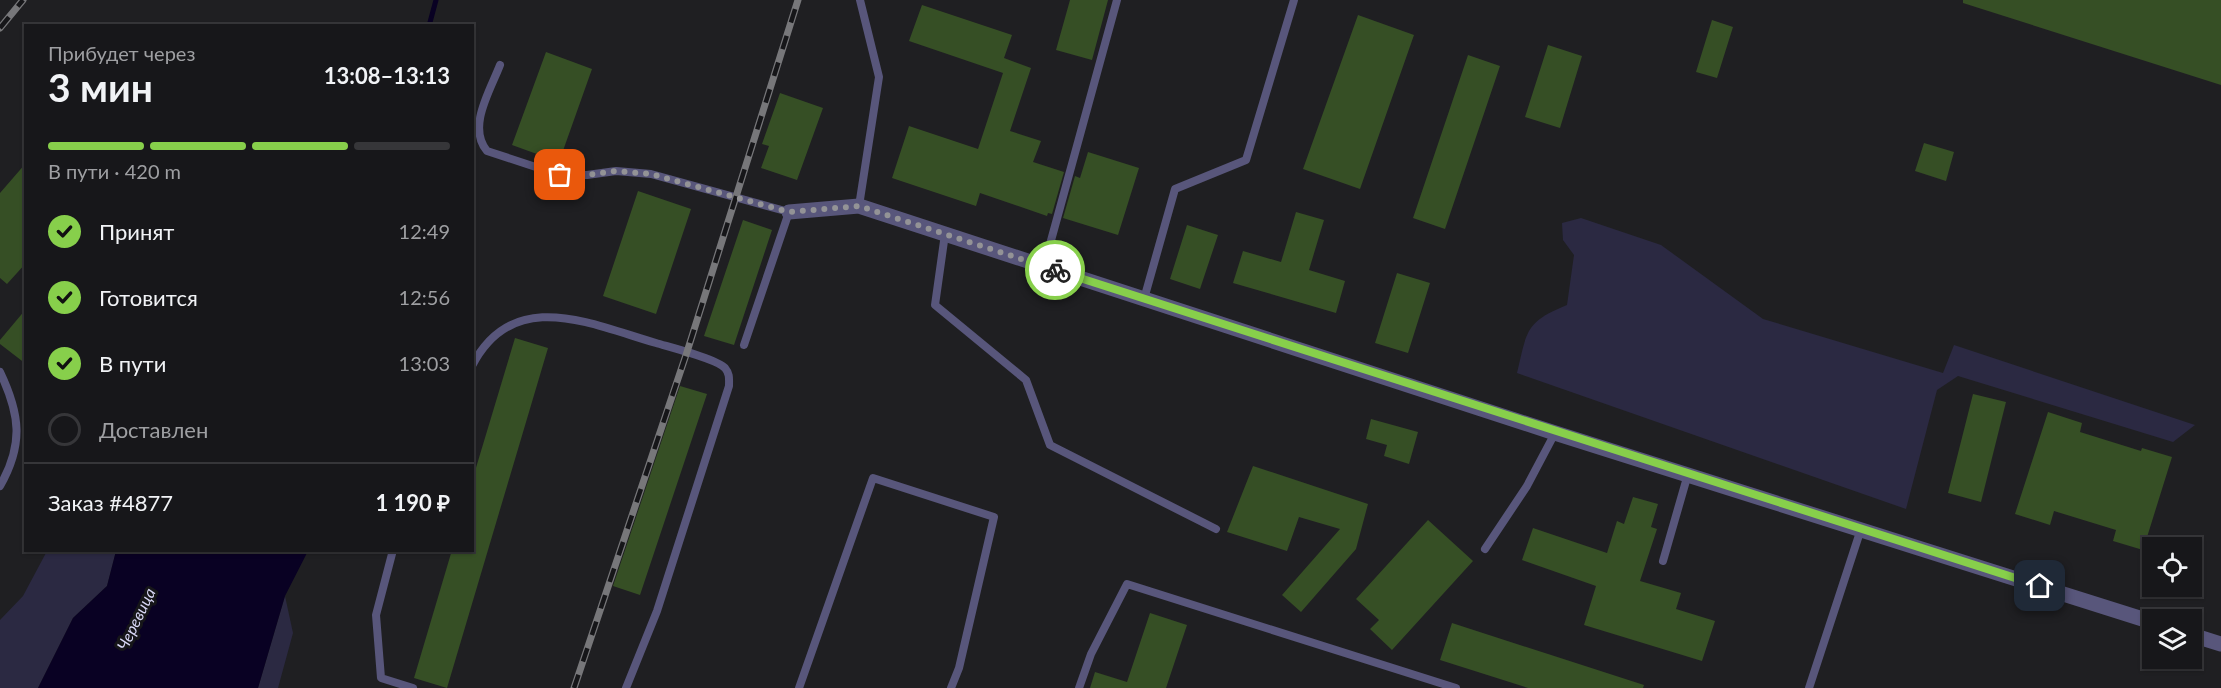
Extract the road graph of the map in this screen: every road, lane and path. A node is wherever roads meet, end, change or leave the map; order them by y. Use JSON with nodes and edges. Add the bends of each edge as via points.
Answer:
{"nodes":[{"id":1,"x":860,"y":0,"type":"edge"},
{"id":2,"x":1117,"y":0,"type":"edge"},
{"id":3,"x":1294,"y":0,"type":"edge"},
{"id":4,"x":501,"y":65,"type":"dead end"},
{"id":5,"x":859,"y":206,"type":"junction"},
{"id":6,"x":789,"y":212,"type":"junction"},
{"id":7,"x":945,"y":234,"type":"junction"},
{"id":8,"x":1044,"y":266,"type":"junction"},
{"id":9,"x":1144,"y":299,"type":"junction"},
{"id":10,"x":744,"y":345,"type":"dead end"},
{"id":11,"x":474,"y":363,"type":"edge"},
{"id":12,"x":0,"y":372,"type":"edge"},
{"id":13,"x":1555,"y":433,"type":"junction"},
{"id":14,"x":1688,"y":474,"type":"junction"},
{"id":15,"x":0,"y":486,"type":"edge"},
{"id":16,"x":1216,"y":529,"type":"dead end"},
{"id":17,"x":1861,"y":529,"type":"junction"},
{"id":18,"x":1485,"y":549,"type":"dead end"},
{"id":19,"x":392,"y":552,"type":"edge"},
{"id":20,"x":1663,"y":561,"type":"dead end"},
{"id":21,"x":2142,"y":619,"type":"edge"},
{"id":22,"x":2202,"y":638,"type":"edge"},
{"id":23,"x":2221,"y":644,"type":"edge"},
{"id":24,"x":1435,"y":685,"type":"edge"},
{"id":25,"x":414,"y":688,"type":"edge"},
{"id":26,"x":626,"y":688,"type":"edge"},
{"id":27,"x":799,"y":688,"type":"edge"},
{"id":28,"x":951,"y":688,"type":"edge"},
{"id":29,"x":1079,"y":688,"type":"edge"},
{"id":30,"x":1456,"y":688,"type":"edge"},
{"id":31,"x":1809,"y":688,"type":"edge"}],
"edges":[{"from":1,"to":5,"type":"lane","via":[[879,77]]},
{"from":2,"to":8,"type":"lane"},
{"from":3,"to":9,"type":"lane","via":[[1246,159],[1175,189]]},
{"from":4,"to":6,"type":"lane","via":[[479,120],[479,141],[487,151],[560,175],[616,171],[651,174]]},
{"from":5,"to":6,"type":"street"},
{"from":5,"to":7,"type":"street"},
{"from":6,"to":10,"type":"lane"},
{"from":7,"to":8,"type":"street"},
{"from":7,"to":16,"type":"lane","via":[[935,305],[1026,380],[1050,445]]},
{"from":8,"to":9,"type":"street"},
{"from":9,"to":13,"type":"street"},
{"from":11,"to":26,"type":"lane","via":[[503,329],[547,315],[687,352],[724,367],[729,376],[657,610]]},
{"from":12,"to":15,"type":"lane","via":[[16,415],[17,441]]},
{"from":13,"to":14,"type":"street"},
{"from":13,"to":18,"type":"lane","via":[[1527,486]]},
{"from":14,"to":17,"type":"street"},
{"from":14,"to":20,"type":"lane"},
{"from":17,"to":21,"type":"street"},
{"from":17,"to":31,"type":"lane"},
{"from":19,"to":25,"type":"lane","via":[[376,615],[381,678]]},
{"from":22,"to":23,"type":"street"},
{"from":24,"to":29,"type":"lane","via":[[1127,584],[1091,654]]},
{"from":24,"to":30,"type":"lane"},
{"from":27,"to":28,"type":"lane","via":[[873,478],[994,517]]}]}
